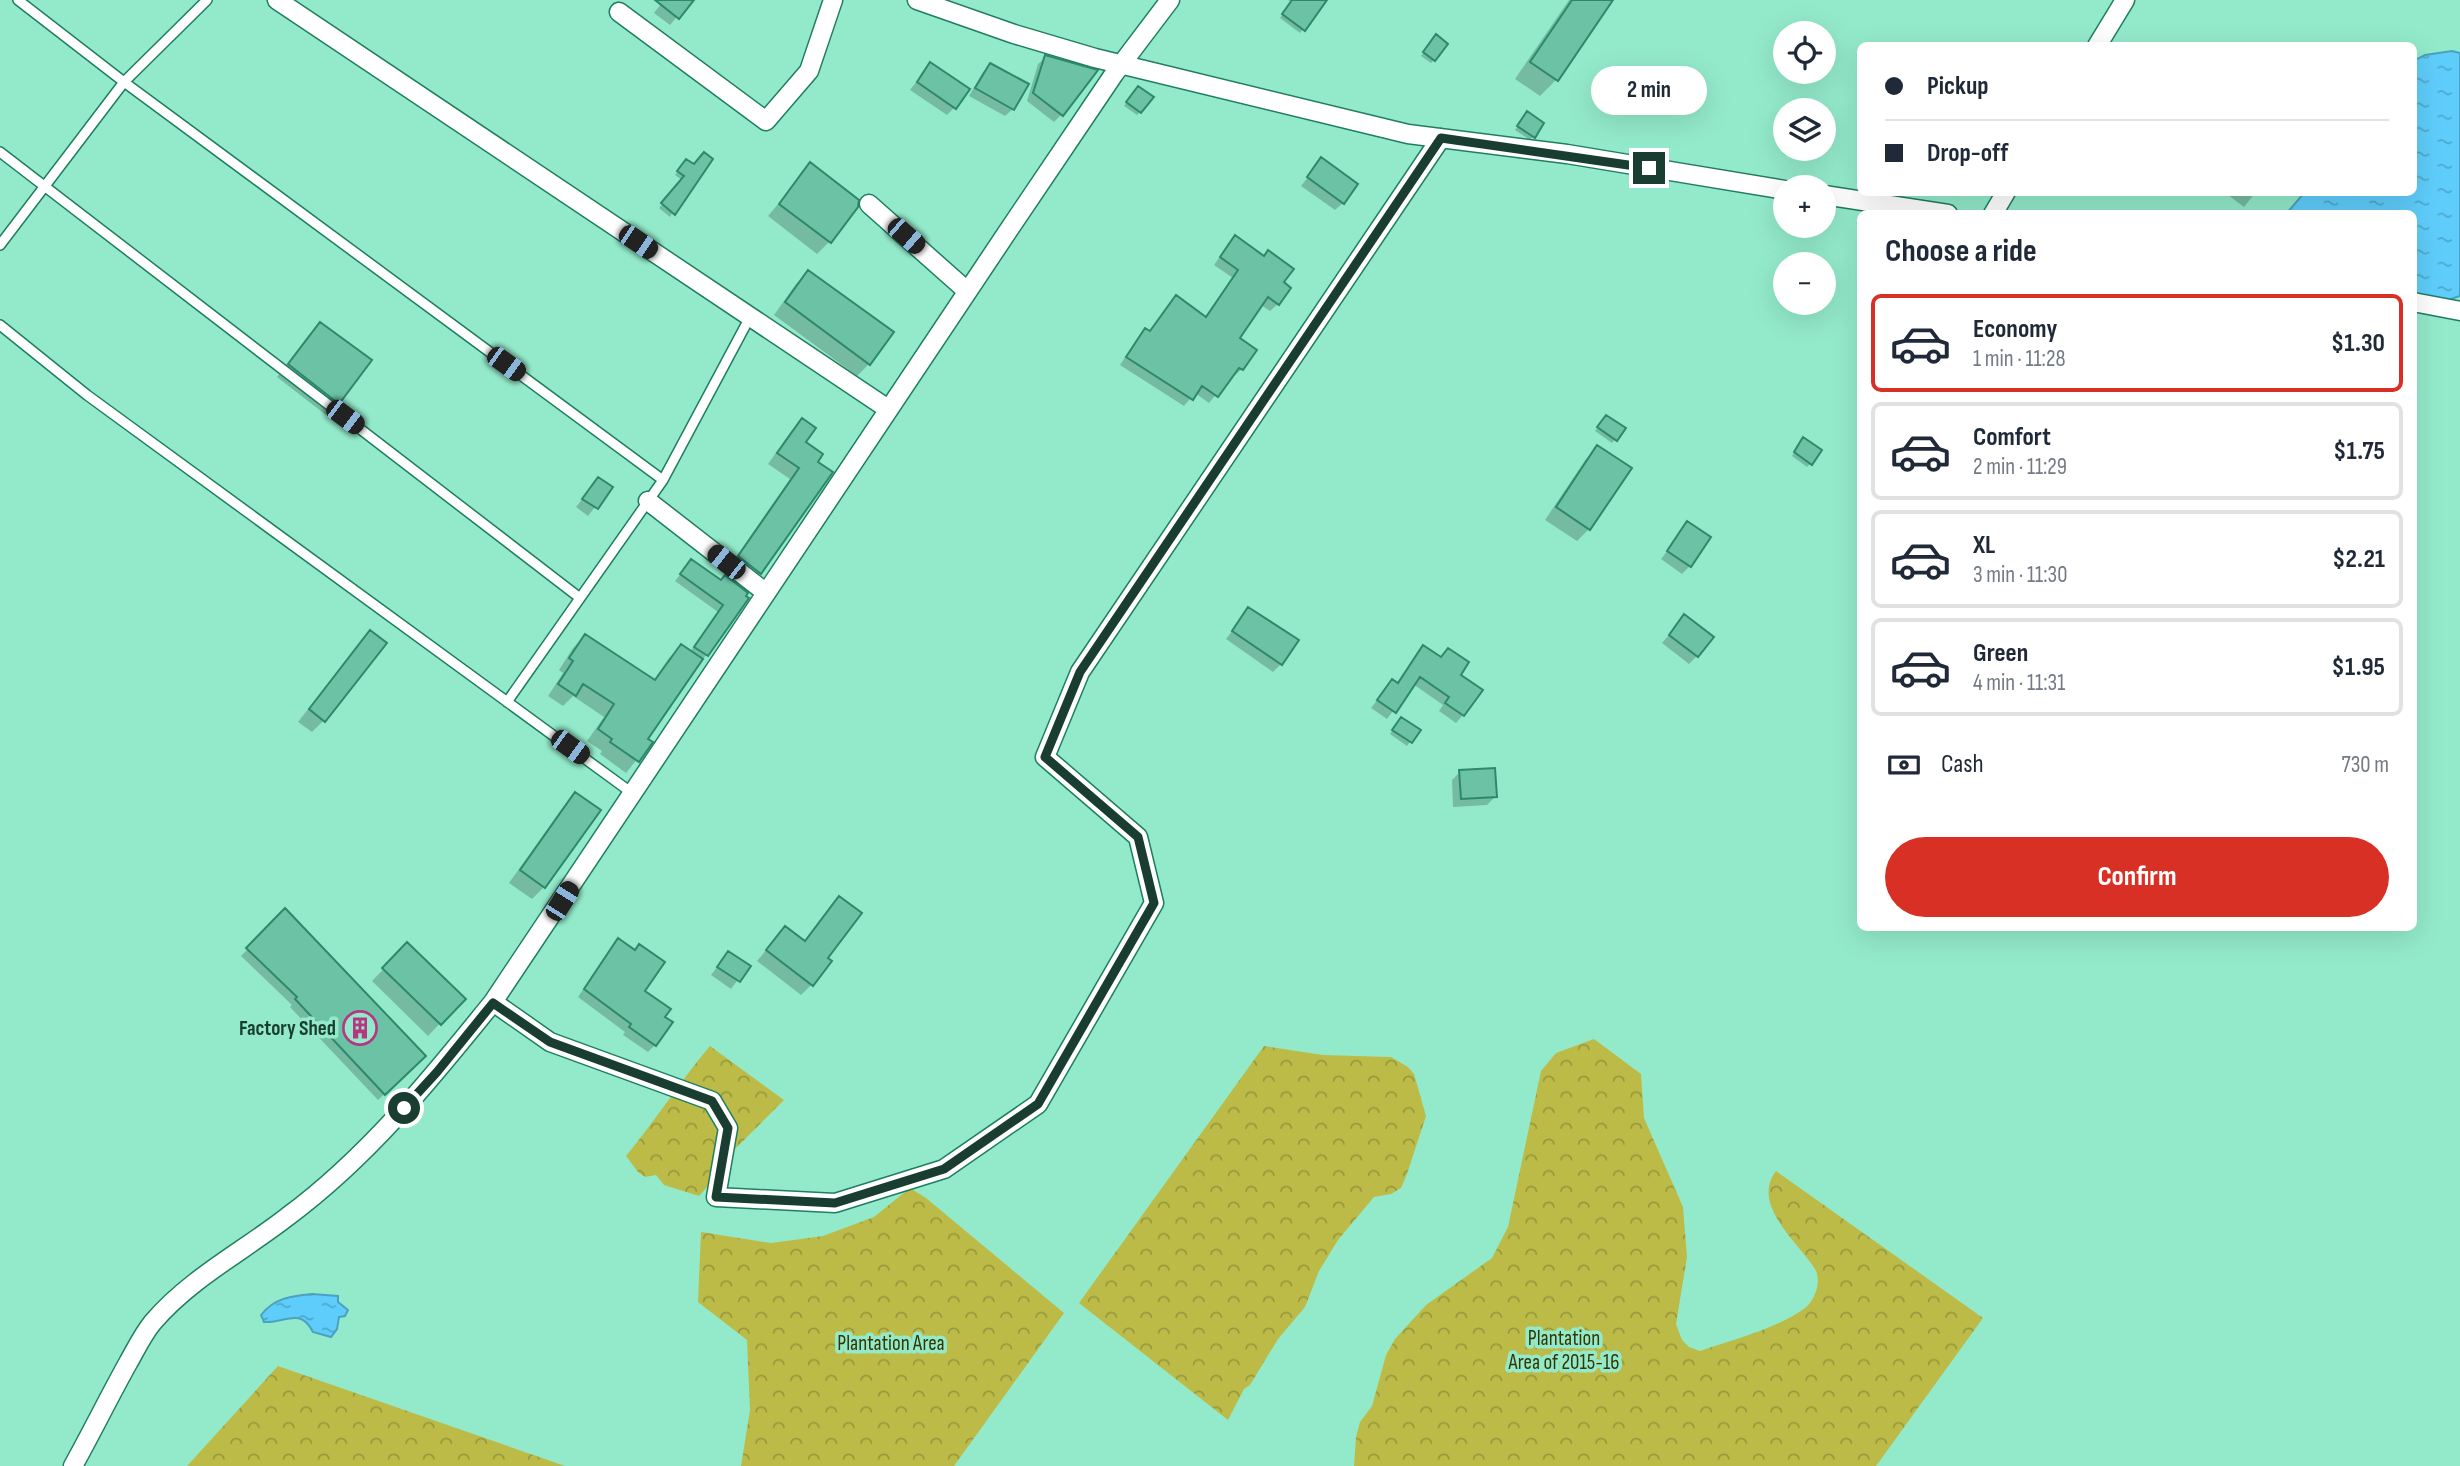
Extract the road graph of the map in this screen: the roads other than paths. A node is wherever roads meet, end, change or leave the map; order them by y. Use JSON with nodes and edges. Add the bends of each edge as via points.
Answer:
{"nodes":[{"id":1,"x":18,"y":0,"type":"edge"},
{"id":2,"x":207,"y":0,"type":"edge"},
{"id":3,"x":277,"y":0,"type":"edge"},
{"id":4,"x":833,"y":0,"type":"edge"},
{"id":5,"x":917,"y":0,"type":"edge"},
{"id":6,"x":1171,"y":0,"type":"edge"},
{"id":7,"x":2125,"y":0,"type":"edge"},
{"id":8,"x":619,"y":12,"type":"dead end"},
{"id":9,"x":2099,"y":42,"type":"edge"},
{"id":10,"x":1122,"y":64,"type":"junction"},
{"id":11,"x":124,"y":82,"type":"junction"},
{"id":12,"x":1441,"y":138,"type":"junction"},
{"id":13,"x":0,"y":152,"type":"edge"},
{"id":14,"x":45,"y":186,"type":"junction"},
{"id":15,"x":1773,"y":188,"type":"edge"},
{"id":16,"x":1836,"y":197,"type":"edge"},
{"id":17,"x":869,"y":204,"type":"dead end"},
{"id":18,"x":1922,"y":210,"type":"edge"},
{"id":19,"x":0,"y":245,"type":"edge"},
{"id":20,"x":967,"y":291,"type":"junction"},
{"id":21,"x":2417,"y":303,"type":"edge"},
{"id":22,"x":2460,"y":311,"type":"edge"},
{"id":23,"x":750,"y":317,"type":"junction"},
{"id":24,"x":0,"y":326,"type":"edge"},
{"id":25,"x":888,"y":409,"type":"junction"},
{"id":26,"x":663,"y":480,"type":"junction"},
{"id":27,"x":648,"y":501,"type":"junction"},
{"id":28,"x":765,"y":592,"type":"junction"},
{"id":29,"x":580,"y":598,"type":"junction"},
{"id":30,"x":508,"y":702,"type":"junction"},
{"id":31,"x":632,"y":793,"type":"junction"},
{"id":32,"x":493,"y":1003,"type":"junction"},
{"id":33,"x":73,"y":1466,"type":"edge"}],
"edges":[{"from":1,"to":11,"type":"lane"},
{"from":2,"to":11,"type":"lane"},
{"from":3,"to":23,"type":"street"},
{"from":4,"to":8,"type":"street","via":[[809,71],[766,121]]},
{"from":5,"to":10,"type":"street","via":[[1014,34]]},
{"from":6,"to":10,"type":"street"},
{"from":7,"to":9,"type":"street"},
{"from":10,"to":12,"type":"street","via":[[1408,134]]},
{"from":10,"to":20,"type":"street"},
{"from":11,"to":14,"type":"lane"},
{"from":11,"to":26,"type":"lane"},
{"from":12,"to":15,"type":"street"},
{"from":12,"to":32,"type":"street","via":[[1080,672],[1045,757],[1138,837],[1154,903],[1038,1104],[944,1169],[835,1203],[716,1197],[728,1128],[712,1101],[550,1042]]},
{"from":13,"to":14,"type":"lane"},
{"from":14,"to":19,"type":"lane"},
{"from":14,"to":29,"type":"lane"},
{"from":16,"to":18,"type":"street"},
{"from":17,"to":20,"type":"street"},
{"from":20,"to":25,"type":"street"},
{"from":21,"to":22,"type":"street"},
{"from":23,"to":25,"type":"street"},
{"from":23,"to":26,"type":"lane"},
{"from":24,"to":30,"type":"lane","via":[[87,395]]},
{"from":25,"to":28,"type":"street"},
{"from":26,"to":27,"type":"lane"},
{"from":27,"to":28,"type":"street"},
{"from":27,"to":29,"type":"lane"},
{"from":28,"to":31,"type":"street"},
{"from":29,"to":30,"type":"lane"},
{"from":30,"to":31,"type":"lane"},
{"from":31,"to":32,"type":"street"},
{"from":32,"to":33,"type":"street","via":[[437,1072],[340,1172],[288,1217],[197,1280],[151,1324]]}]}
